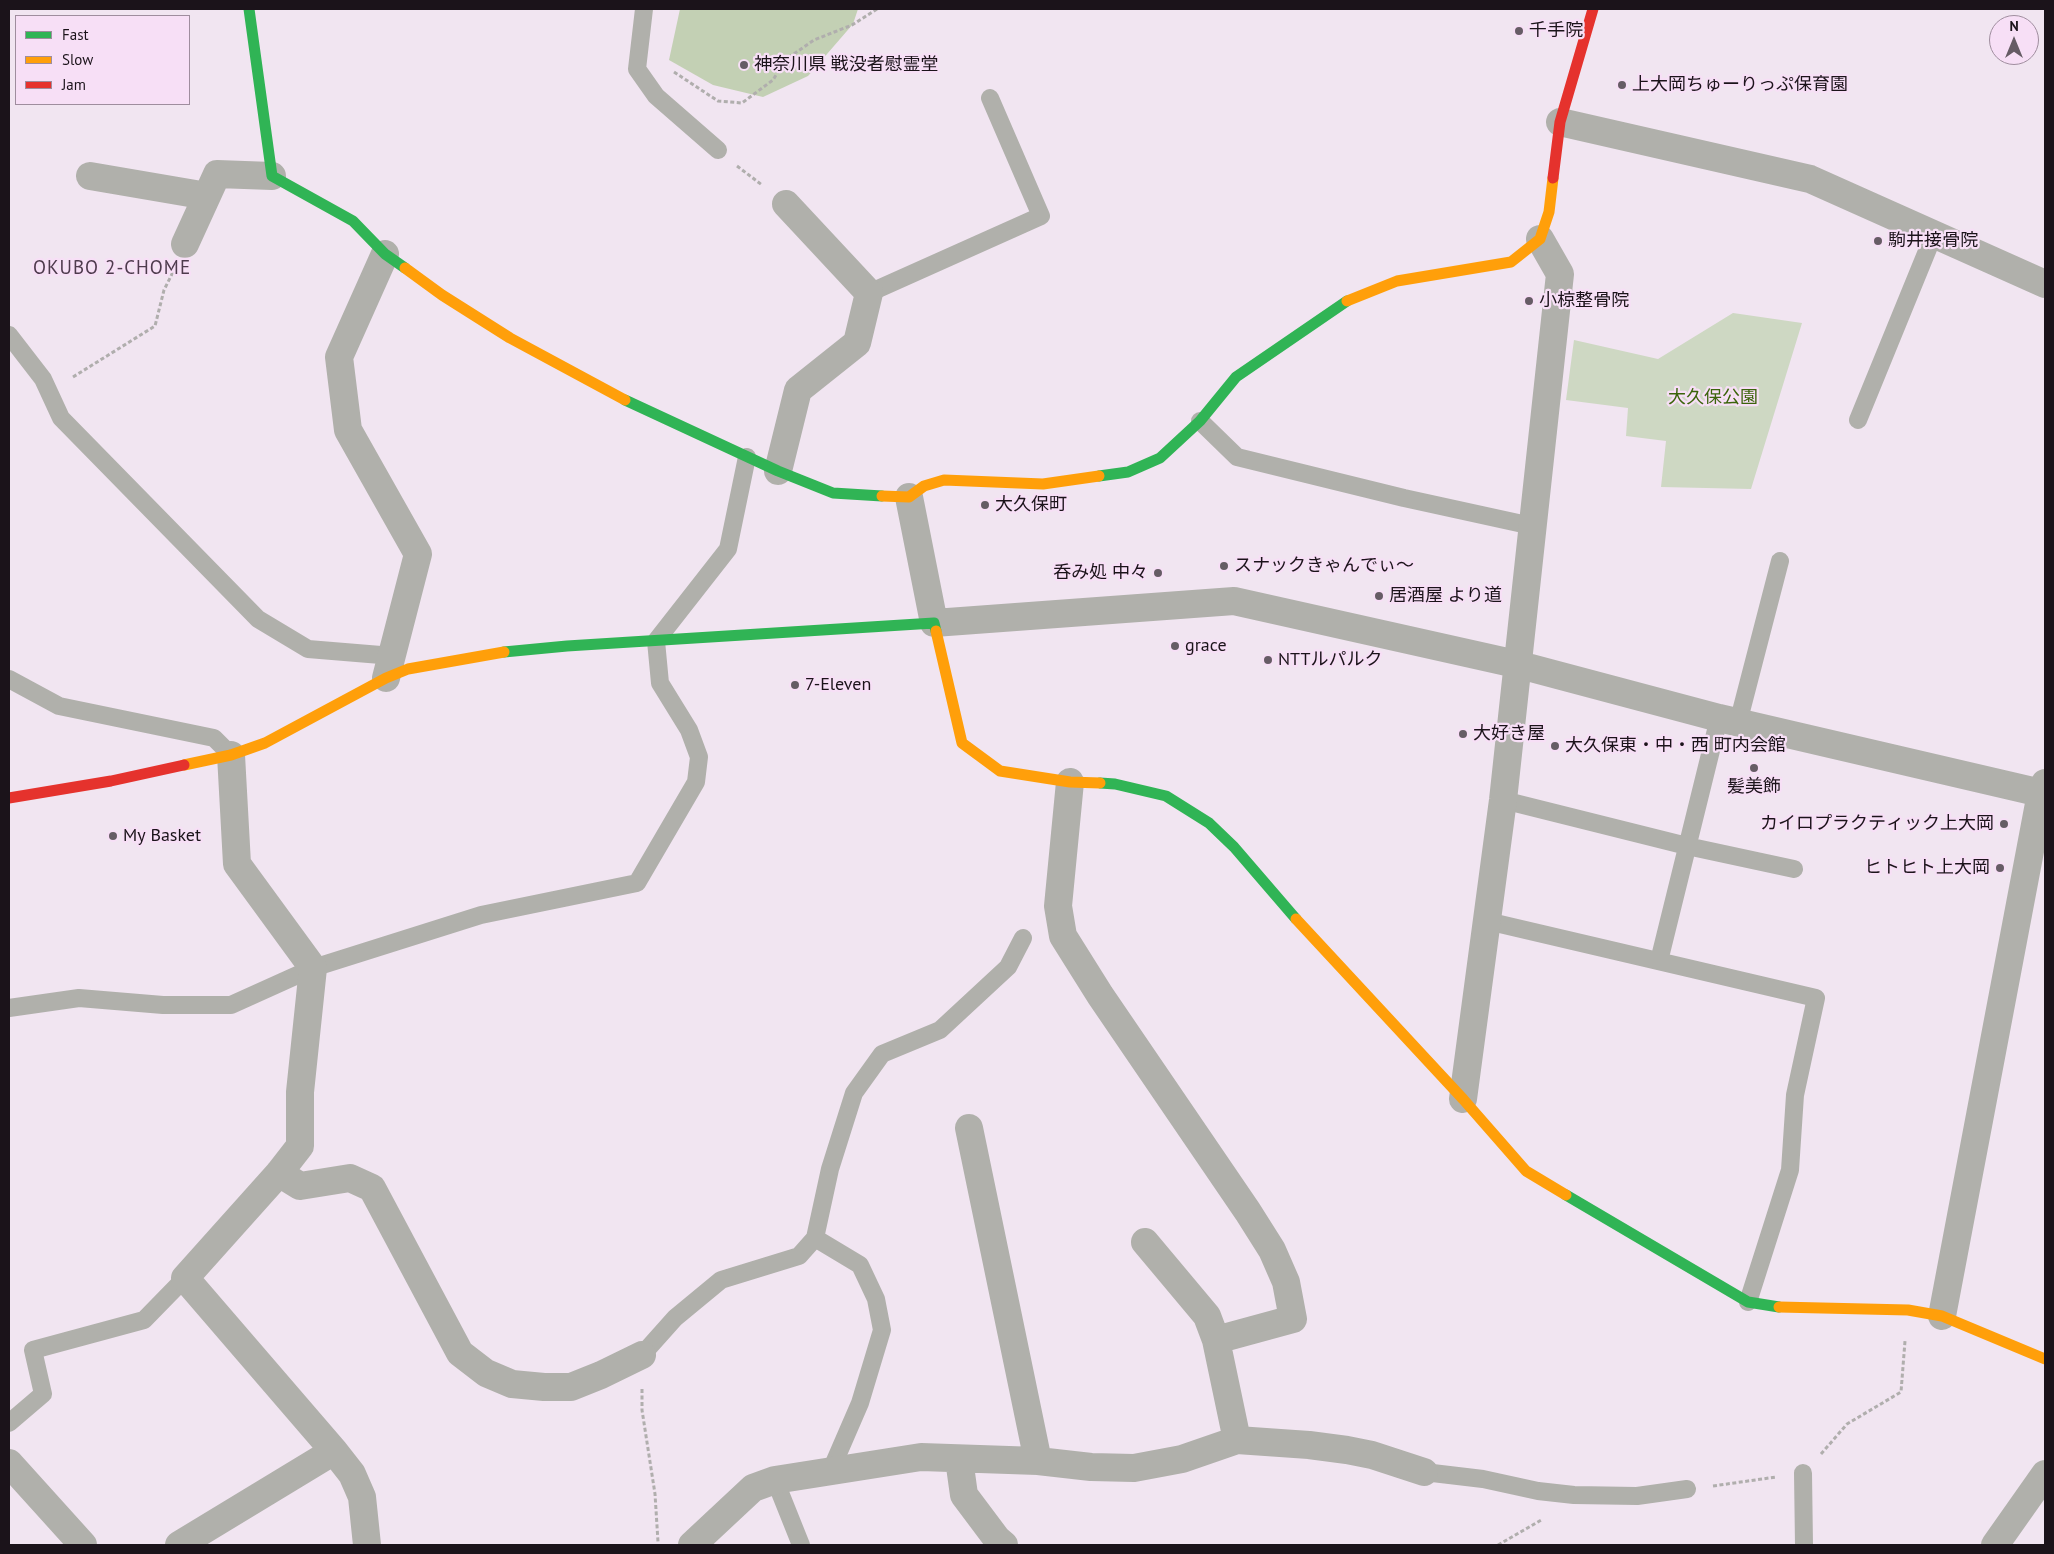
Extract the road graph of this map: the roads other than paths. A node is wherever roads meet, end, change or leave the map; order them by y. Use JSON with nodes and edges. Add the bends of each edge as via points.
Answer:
{"nodes":[{"id":1,"x":250,"y":9,"type":"edge"},
{"id":2,"x":644,"y":9,"type":"edge"},
{"id":3,"x":1593,"y":9,"type":"edge"},
{"id":4,"x":990,"y":98,"type":"dead end"},
{"id":5,"x":1560,"y":122,"type":"junction"},
{"id":6,"x":718,"y":150,"type":"road end"},
{"id":7,"x":90,"y":176,"type":"dead end"},
{"id":8,"x":272,"y":176,"type":"junction"},
{"id":9,"x":207,"y":196,"type":"junction"},
{"id":10,"x":786,"y":204,"type":"road end"},
{"id":11,"x":1934,"y":234,"type":"junction"},
{"id":12,"x":1540,"y":238,"type":"junction"},
{"id":13,"x":185,"y":244,"type":"road end"},
{"id":14,"x":385,"y":254,"type":"junction"},
{"id":15,"x":2045,"y":284,"type":"edge"},
{"id":16,"x":869,"y":293,"type":"junction"},
{"id":17,"x":9,"y":335,"type":"edge"},
{"id":18,"x":1858,"y":420,"type":"dead end"},
{"id":19,"x":1200,"y":421,"type":"junction"},
{"id":20,"x":747,"y":456,"type":"junction"},
{"id":21,"x":778,"y":471,"type":"junction"},
{"id":22,"x":909,"y":496,"type":"junction"},
{"id":23,"x":1532,"y":526,"type":"junction"},
{"id":24,"x":1780,"y":561,"type":"dead end"},
{"id":25,"x":934,"y":623,"type":"junction"},
{"id":26,"x":656,"y":641,"type":"junction"},
{"id":27,"x":1516,"y":664,"type":"junction"},
{"id":28,"x":389,"y":667,"type":"junction"},
{"id":29,"x":9,"y":679,"type":"edge"},
{"id":30,"x":1728,"y":720,"type":"junction"},
{"id":31,"x":231,"y":754,"type":"junction"},
{"id":32,"x":1070,"y":782,"type":"junction"},
{"id":33,"x":2043,"y":788,"type":"edge"},
{"id":34,"x":9,"y":798,"type":"edge"},
{"id":35,"x":1503,"y":800,"type":"junction"},
{"id":36,"x":1687,"y":846,"type":"junction"},
{"id":37,"x":1794,"y":869,"type":"dead end"},
{"id":38,"x":1487,"y":921,"type":"junction"},
{"id":39,"x":1023,"y":938,"type":"dead end"},
{"id":40,"x":1659,"y":961,"type":"junction"},
{"id":41,"x":313,"y":968,"type":"junction"},
{"id":42,"x":9,"y":1008,"type":"edge"},
{"id":43,"x":1462,"y":1099,"type":"junction"},
{"id":44,"x":969,"y":1128,"type":"dead end"},
{"id":45,"x":279,"y":1173,"type":"junction"},
{"id":46,"x":815,"y":1238,"type":"junction"},
{"id":47,"x":1144,"y":1242,"type":"dead end"},
{"id":48,"x":185,"y":1278,"type":"junction"},
{"id":49,"x":1748,"y":1302,"type":"junction"},
{"id":50,"x":1942,"y":1316,"type":"junction"},
{"id":51,"x":1216,"y":1340,"type":"junction"},
{"id":52,"x":642,"y":1355,"type":"joint"},
{"id":53,"x":2045,"y":1359,"type":"edge"},
{"id":54,"x":9,"y":1423,"type":"edge"},
{"id":55,"x":1237,"y":1440,"type":"junction"},
{"id":56,"x":334,"y":1452,"type":"junction"},
{"id":57,"x":959,"y":1458,"type":"junction"},
{"id":58,"x":1038,"y":1461,"type":"junction"},
{"id":59,"x":9,"y":1463,"type":"edge"},
{"id":60,"x":831,"y":1470,"type":"junction"},
{"id":61,"x":1424,"y":1472,"type":"joint"},
{"id":62,"x":1803,"y":1473,"type":"road end"},
{"id":63,"x":2045,"y":1474,"type":"edge"},
{"id":64,"x":775,"y":1480,"type":"junction"},
{"id":65,"x":1687,"y":1489,"type":"road end"},
{"id":66,"x":996,"y":1543,"type":"edge"},
{"id":67,"x":83,"y":1545,"type":"edge"},
{"id":68,"x":179,"y":1545,"type":"edge"},
{"id":69,"x":367,"y":1545,"type":"edge"},
{"id":70,"x":692,"y":1545,"type":"edge"},
{"id":71,"x":801,"y":1545,"type":"edge"},
{"id":72,"x":1804,"y":1545,"type":"edge"},
{"id":73,"x":1995,"y":1545,"type":"edge"}],
"edges":[{"from":1,"to":8,"type":"street"},
{"from":2,"to":6,"type":"lane","via":[[637,69],[656,96]]},
{"from":3,"to":5,"type":"street"},
{"from":4,"to":16,"type":"lane","via":[[1041,216]]},
{"from":5,"to":11,"type":"street","via":[[1810,179]]},
{"from":5,"to":12,"type":"street","via":[[1549,212]]},
{"from":7,"to":9,"type":"street"},
{"from":8,"to":9,"type":"street","via":[[217,174]]},
{"from":8,"to":14,"type":"street","via":[[353,222]]},
{"from":9,"to":13,"type":"street"},
{"from":10,"to":16,"type":"street"},
{"from":11,"to":15,"type":"street"},
{"from":11,"to":18,"type":"lane"},
{"from":12,"to":19,"type":"street","via":[[1511,262],[1397,281],[1350,300],[1236,377]]},
{"from":12,"to":23,"type":"street","via":[[1560,274]]},
{"from":14,"to":20,"type":"street","via":[[510,338],[629,402]]},
{"from":14,"to":28,"type":"street","via":[[339,357],[348,430],[418,554]]},
{"from":16,"to":21,"type":"street","via":[[857,343],[798,390]]},
{"from":17,"to":28,"type":"lane","via":[[43,379],[62,418],[258,619],[308,649]]},
{"from":19,"to":22,"type":"street","via":[[1160,458],[1128,472],[1042,484],[944,480],[924,486]]},
{"from":19,"to":23,"type":"lane","via":[[1237,456]]},
{"from":20,"to":21,"type":"street"},
{"from":20,"to":26,"type":"lane","via":[[728,549]]},
{"from":21,"to":22,"type":"street","via":[[833,493]]},
{"from":22,"to":25,"type":"street"},
{"from":23,"to":27,"type":"street"},
{"from":24,"to":30,"type":"lane"},
{"from":25,"to":26,"type":"street"},
{"from":25,"to":27,"type":"street","via":[[1234,601]]},
{"from":25,"to":32,"type":"street","via":[[962,743],[1000,771]]},
{"from":26,"to":28,"type":"street","via":[[496,653],[408,669]]},
{"from":26,"to":41,"type":"lane","via":[[660,683],[689,730],[700,758],[696,782],[637,883],[480,915]]},
{"from":27,"to":30,"type":"street"},
{"from":27,"to":35,"type":"street"},
{"from":28,"to":31,"type":"street","via":[[265,743]]},
{"from":29,"to":31,"type":"lane","via":[[59,706],[214,738]]},
{"from":30,"to":33,"type":"street"},
{"from":30,"to":36,"type":"lane"},
{"from":31,"to":34,"type":"street","via":[[111,781]]},
{"from":31,"to":41,"type":"street","via":[[237,864]]},
{"from":32,"to":43,"type":"street","via":[[1115,784],[1166,796],[1208,823],[1234,847],[1306,931]]},
{"from":32,"to":51,"type":"street","via":[[1058,906],[1063,936],[1100,996],[1248,1212],[1272,1250],[1286,1282],[1293,1319]]},
{"from":33,"to":50,"type":"street"},
{"from":35,"to":36,"type":"lane"},
{"from":35,"to":38,"type":"street"},
{"from":36,"to":37,"type":"lane"},
{"from":36,"to":40,"type":"lane"},
{"from":38,"to":40,"type":"lane"},
{"from":38,"to":43,"type":"street"},
{"from":39,"to":46,"type":"lane","via":[[1008,967],[940,1030],[882,1054],[854,1093],[830,1169]]},
{"from":40,"to":49,"type":"lane","via":[[1816,998],[1796,1095],[1790,1170]]},
{"from":41,"to":42,"type":"lane","via":[[231,1005],[162,1006],[79,998]]},
{"from":41,"to":45,"type":"street","via":[[300,1092],[300,1146]]},
{"from":43,"to":49,"type":"street","via":[[1526,1171]]},
{"from":44,"to":58,"type":"street"},
{"from":45,"to":48,"type":"street"},
{"from":45,"to":52,"type":"street","via":[[300,1186],[350,1178],[372,1188],[460,1353],[486,1373],[512,1384],[571,1387]]},
{"from":46,"to":52,"type":"lane","via":[[799,1256],[721,1280],[675,1318]]},
{"from":46,"to":60,"type":"lane","via":[[860,1265],[876,1299],[882,1330],[860,1403]]},
{"from":47,"to":51,"type":"street","via":[[1207,1316]]},
{"from":48,"to":54,"type":"lane","via":[[144,1320],[33,1350],[43,1394]]},
{"from":48,"to":56,"type":"street"},
{"from":49,"to":50,"type":"street","via":[[1779,1307],[1908,1310]]},
{"from":50,"to":53,"type":"street"},
{"from":51,"to":55,"type":"street"},
{"from":55,"to":58,"type":"street","via":[[1182,1458],[1134,1468]]},
{"from":55,"to":61,"type":"street","via":[[1347,1450]]},
{"from":56,"to":68,"type":"street"},
{"from":56,"to":69,"type":"street","via":[[352,1474],[362,1497]]},
{"from":57,"to":58,"type":"street"},
{"from":57,"to":60,"type":"street","via":[[921,1457]]},
{"from":57,"to":66,"type":"street","via":[[964,1495]]},
{"from":59,"to":67,"type":"street"},
{"from":60,"to":64,"type":"street"},
{"from":61,"to":65,"type":"lane","via":[[1574,1495],[1637,1496]]},
{"from":62,"to":72,"type":"lane"},
{"from":63,"to":73,"type":"street"},
{"from":64,"to":70,"type":"street","via":[[753,1488]]},
{"from":64,"to":71,"type":"lane"}]}
